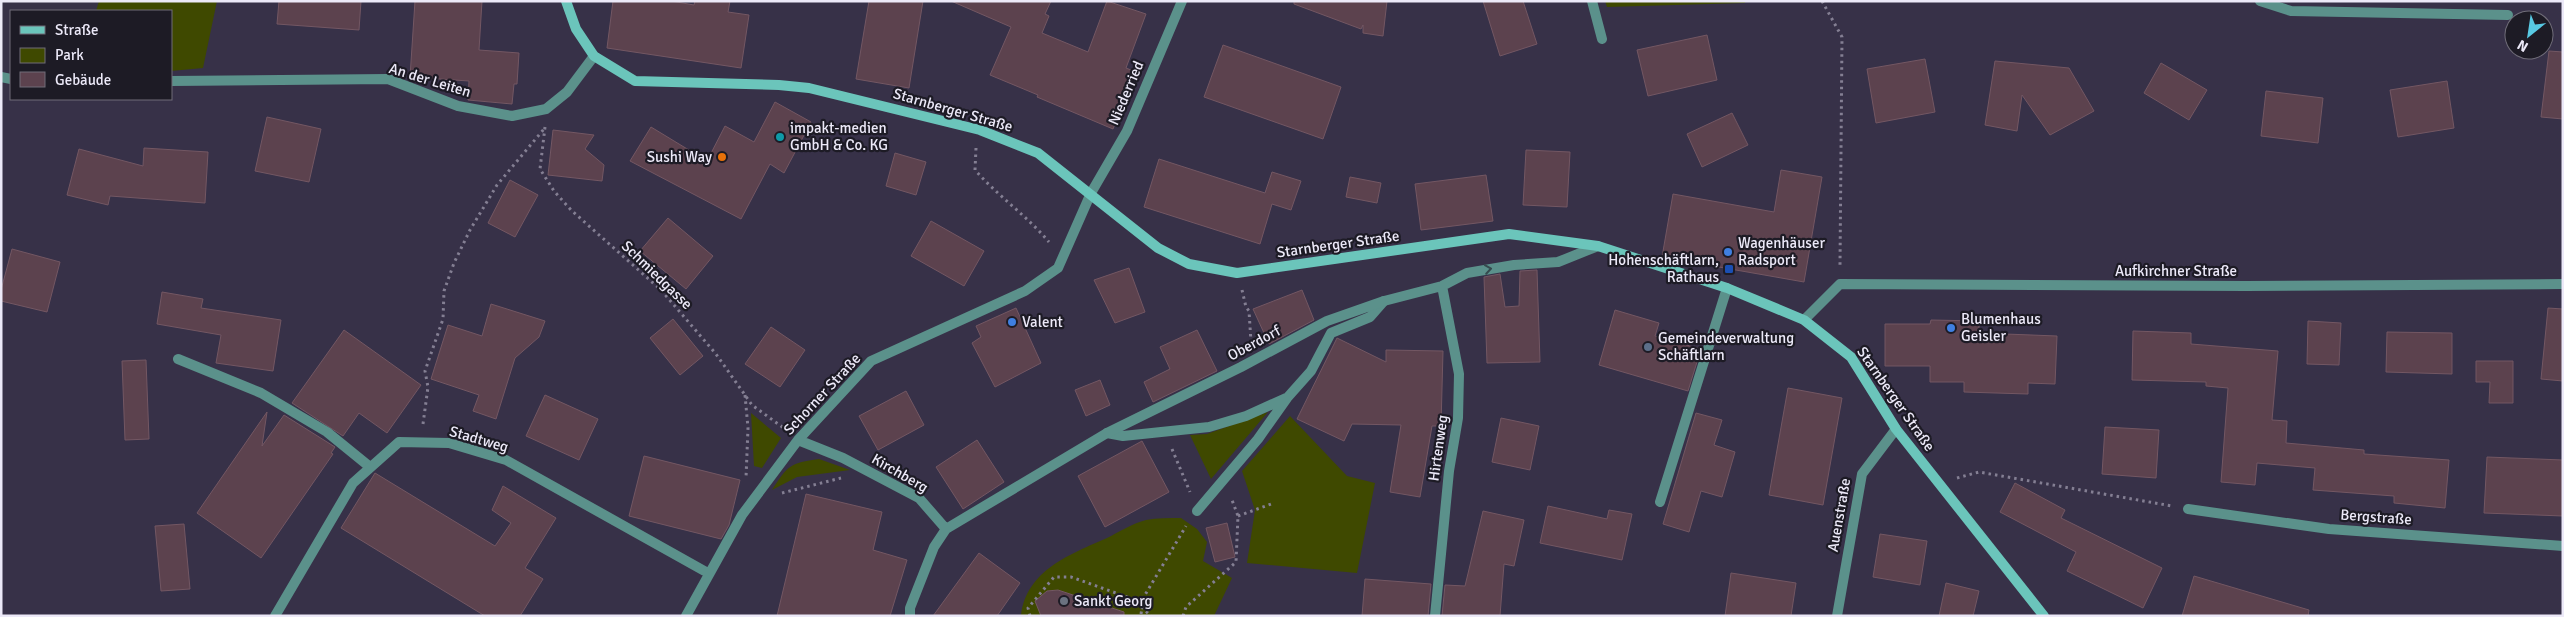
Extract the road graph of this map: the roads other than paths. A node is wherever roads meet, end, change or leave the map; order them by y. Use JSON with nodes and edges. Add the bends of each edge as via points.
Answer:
{"nodes":[{"id":1,"x":566,"y":1,"type":"edge"},
{"id":2,"x":1182,"y":1,"type":"edge"},
{"id":3,"x":1592,"y":1,"type":"edge"},
{"id":4,"x":2260,"y":1,"type":"edge"},
{"id":5,"x":2504,"y":15,"type":"edge"},
{"id":6,"x":1602,"y":39,"type":"dead end"},
{"id":7,"x":594,"y":56,"type":"junction"},
{"id":8,"x":172,"y":81,"type":"edge"},
{"id":9,"x":1091,"y":193,"type":"junction"},
{"id":10,"x":1598,"y":246,"type":"junction"},
{"id":11,"x":2563,"y":284,"type":"edge"},
{"id":12,"x":1442,"y":286,"type":"junction"},
{"id":13,"x":1728,"y":288,"type":"junction"},
{"id":14,"x":1384,"y":301,"type":"junction"},
{"id":15,"x":1804,"y":320,"type":"junction"},
{"id":16,"x":178,"y":359,"type":"dead end"},
{"id":17,"x":1287,"y":398,"type":"junction"},
{"id":18,"x":1896,"y":429,"type":"junction"},
{"id":19,"x":1106,"y":432,"type":"junction"},
{"id":20,"x":798,"y":440,"type":"junction"},
{"id":21,"x":370,"y":467,"type":"junction"},
{"id":22,"x":1660,"y":502,"type":"dead end"},
{"id":23,"x":2188,"y":509,"type":"road end"},
{"id":24,"x":1197,"y":511,"type":"road end"},
{"id":25,"x":946,"y":529,"type":"junction"},
{"id":26,"x":2563,"y":546,"type":"edge"},
{"id":27,"x":708,"y":573,"type":"junction"},
{"id":28,"x":275,"y":616,"type":"edge"},
{"id":29,"x":686,"y":616,"type":"edge"},
{"id":30,"x":910,"y":616,"type":"edge"},
{"id":31,"x":1435,"y":616,"type":"edge"},
{"id":32,"x":1836,"y":616,"type":"edge"},
{"id":33,"x":2044,"y":616,"type":"edge"}],
"edges":[{"from":1,"to":7,"type":"main road","name":"Starnberger Straße","via":[[576,29]]},
{"from":2,"to":9,"type":"street","name":"Niederried","via":[[1127,131]]},
{"from":3,"to":6,"type":"street"},
{"from":4,"to":5,"type":"street","via":[[2291,10]]},
{"from":7,"to":8,"type":"street","name":"An der Leiten","via":[[567,92],[546,109],[512,116],[458,106],[388,79]]},
{"from":7,"to":9,"type":"main road","name":"Starnberger Straße","via":[[635,81],[809,88],[980,130],[1038,153]]},
{"from":9,"to":10,"type":"main road","name":"Starnberger Straße","via":[[1158,248],[1189,264],[1237,273],[1509,234]]},
{"from":9,"to":20,"type":"street","name":"Schorner Straße","via":[[1058,268],[1024,291],[871,361]]},
{"from":12,"to":10,"type":"street","name":"Oberdorf","one_way":true,"via":[[1467,273],[1558,262]]},
{"from":10,"to":13,"type":"main road","name":"Starnberger Straße"},
{"from":11,"to":15,"type":"street","name":"Aufkirchner Straße","via":[[1840,284]]},
{"from":12,"to":14,"type":"street","name":"Oberdorf"},
{"from":12,"to":31,"type":"street","name":"Hirtenweg","via":[[1459,374],[1458,418],[1449,471]]},
{"from":13,"to":15,"type":"main road","name":"Starnberger Straße"},
{"from":13,"to":22,"type":"street"},
{"from":14,"to":17,"type":"street","via":[[1370,317],[1331,333],[1311,371]]},
{"from":14,"to":19,"type":"street","name":"Oberdorf","via":[[1327,321],[1241,367]]},
{"from":15,"to":18,"type":"main road","name":"Starnberger Straße","via":[[1851,357]]},
{"from":16,"to":21,"type":"street","via":[[261,393],[326,432]]},
{"from":17,"to":19,"type":"street","via":[[1246,416],[1209,427],[1123,436]]},
{"from":17,"to":24,"type":"street","via":[[1258,439]]},
{"from":18,"to":32,"type":"street","name":"Auenstraße","via":[[1862,474]]},
{"from":18,"to":33,"type":"main road","name":"Starnberger Straße"},
{"from":19,"to":25,"type":"street","name":"Oberdorf"},
{"from":20,"to":25,"type":"street","name":"Kirchberg","via":[[843,458],[919,498]]},
{"from":20,"to":27,"type":"street","name":"Schorner Straße","via":[[742,515]]},
{"from":21,"to":27,"type":"street","name":"Stadtweg","via":[[399,442],[449,443],[506,460]]},
{"from":21,"to":28,"type":"street","name":"Stadtweg","via":[[353,483]]},
{"from":23,"to":26,"type":"street","name":"Bergstraße","via":[[2329,529]]},
{"from":25,"to":30,"type":"street","via":[[934,547],[910,608]]},
{"from":27,"to":29,"type":"street","name":"Schorner Straße"}]}
